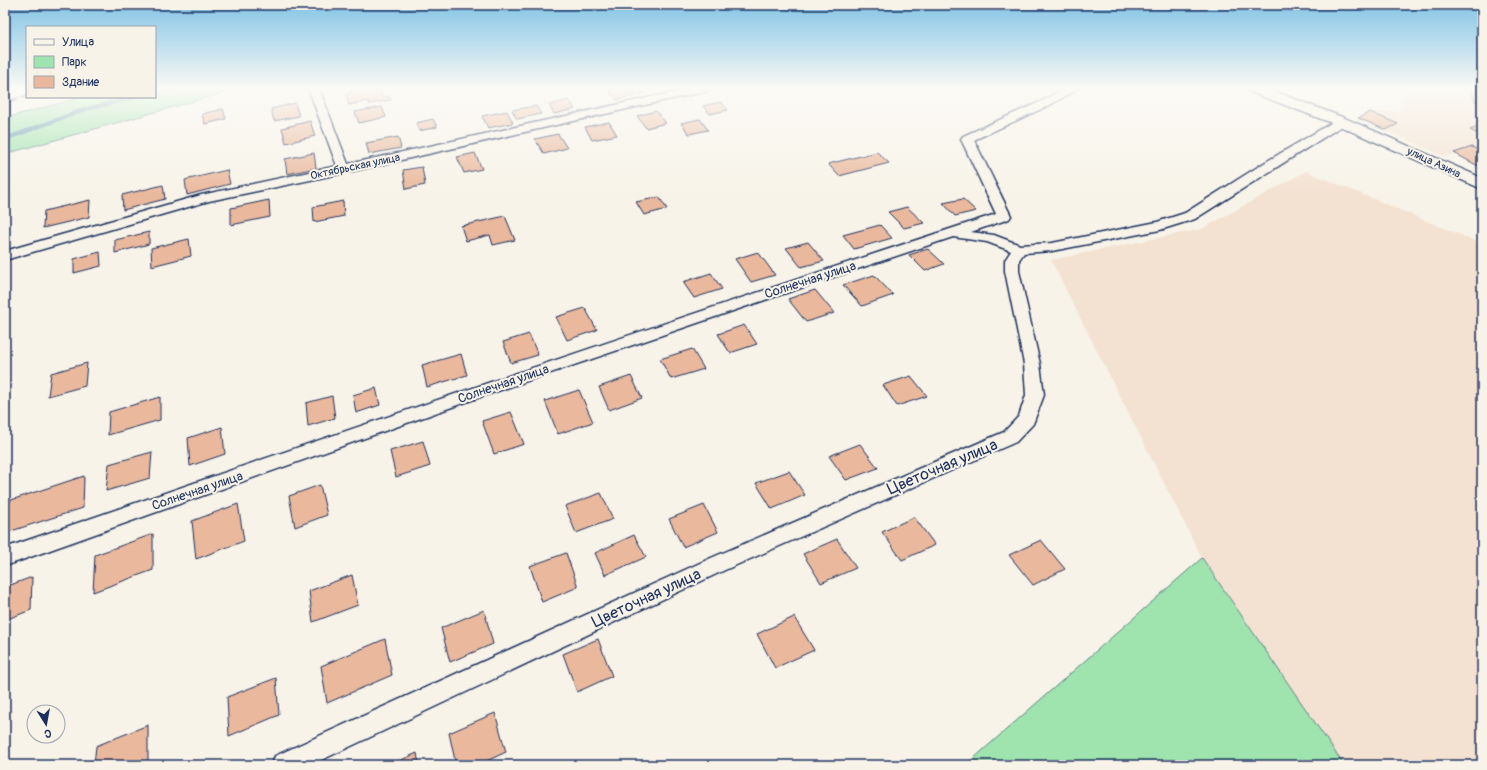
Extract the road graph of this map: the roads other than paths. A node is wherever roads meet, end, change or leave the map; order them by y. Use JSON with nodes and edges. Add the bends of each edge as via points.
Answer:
{"nodes":[{"id":1,"x":327,"y":124,"type":"edge"},
{"id":2,"x":546,"y":124,"type":"edge"},
{"id":3,"x":1000,"y":124,"type":"edge"},
{"id":4,"x":1339,"y":124,"type":"edge"},
{"id":5,"x":1346,"y":124,"type":"edge"},
{"id":6,"x":344,"y":169,"type":"junction"},
{"id":7,"x":1482,"y":184,"type":"edge"},
{"id":8,"x":948,"y":234,"type":"junction"},
{"id":9,"x":1019,"y":249,"type":"junction"},
{"id":10,"x":5,"y":256,"type":"edge"},
{"id":11,"x":5,"y":557,"type":"edge"},
{"id":12,"x":284,"y":765,"type":"edge"}],
"edges":[{"from":1,"to":6,"type":"street"},
{"from":2,"to":6,"type":"street","name":"Октябрьская улица"},
{"from":3,"to":8,"type":"street","name":"Солнечная улица","via":[[967,139],[1004,216]]},
{"from":4,"to":9,"type":"street","via":[[1190,216],[1160,226],[1052,247]]},
{"from":5,"to":7,"type":"street","name":"улица Азина"},
{"from":6,"to":10,"type":"street","name":"Октябрьская улица","via":[[206,198]]},
{"from":8,"to":9,"type":"street","via":[[988,238]]},
{"from":8,"to":11,"type":"street","name":"Солнечная улица","via":[[484,390]]},
{"from":9,"to":12,"type":"street","name":"Цветочная улица","via":[[1012,260],[1012,271],[1032,364],[1035,395],[1027,419],[1010,436],[718,564]]}]}
